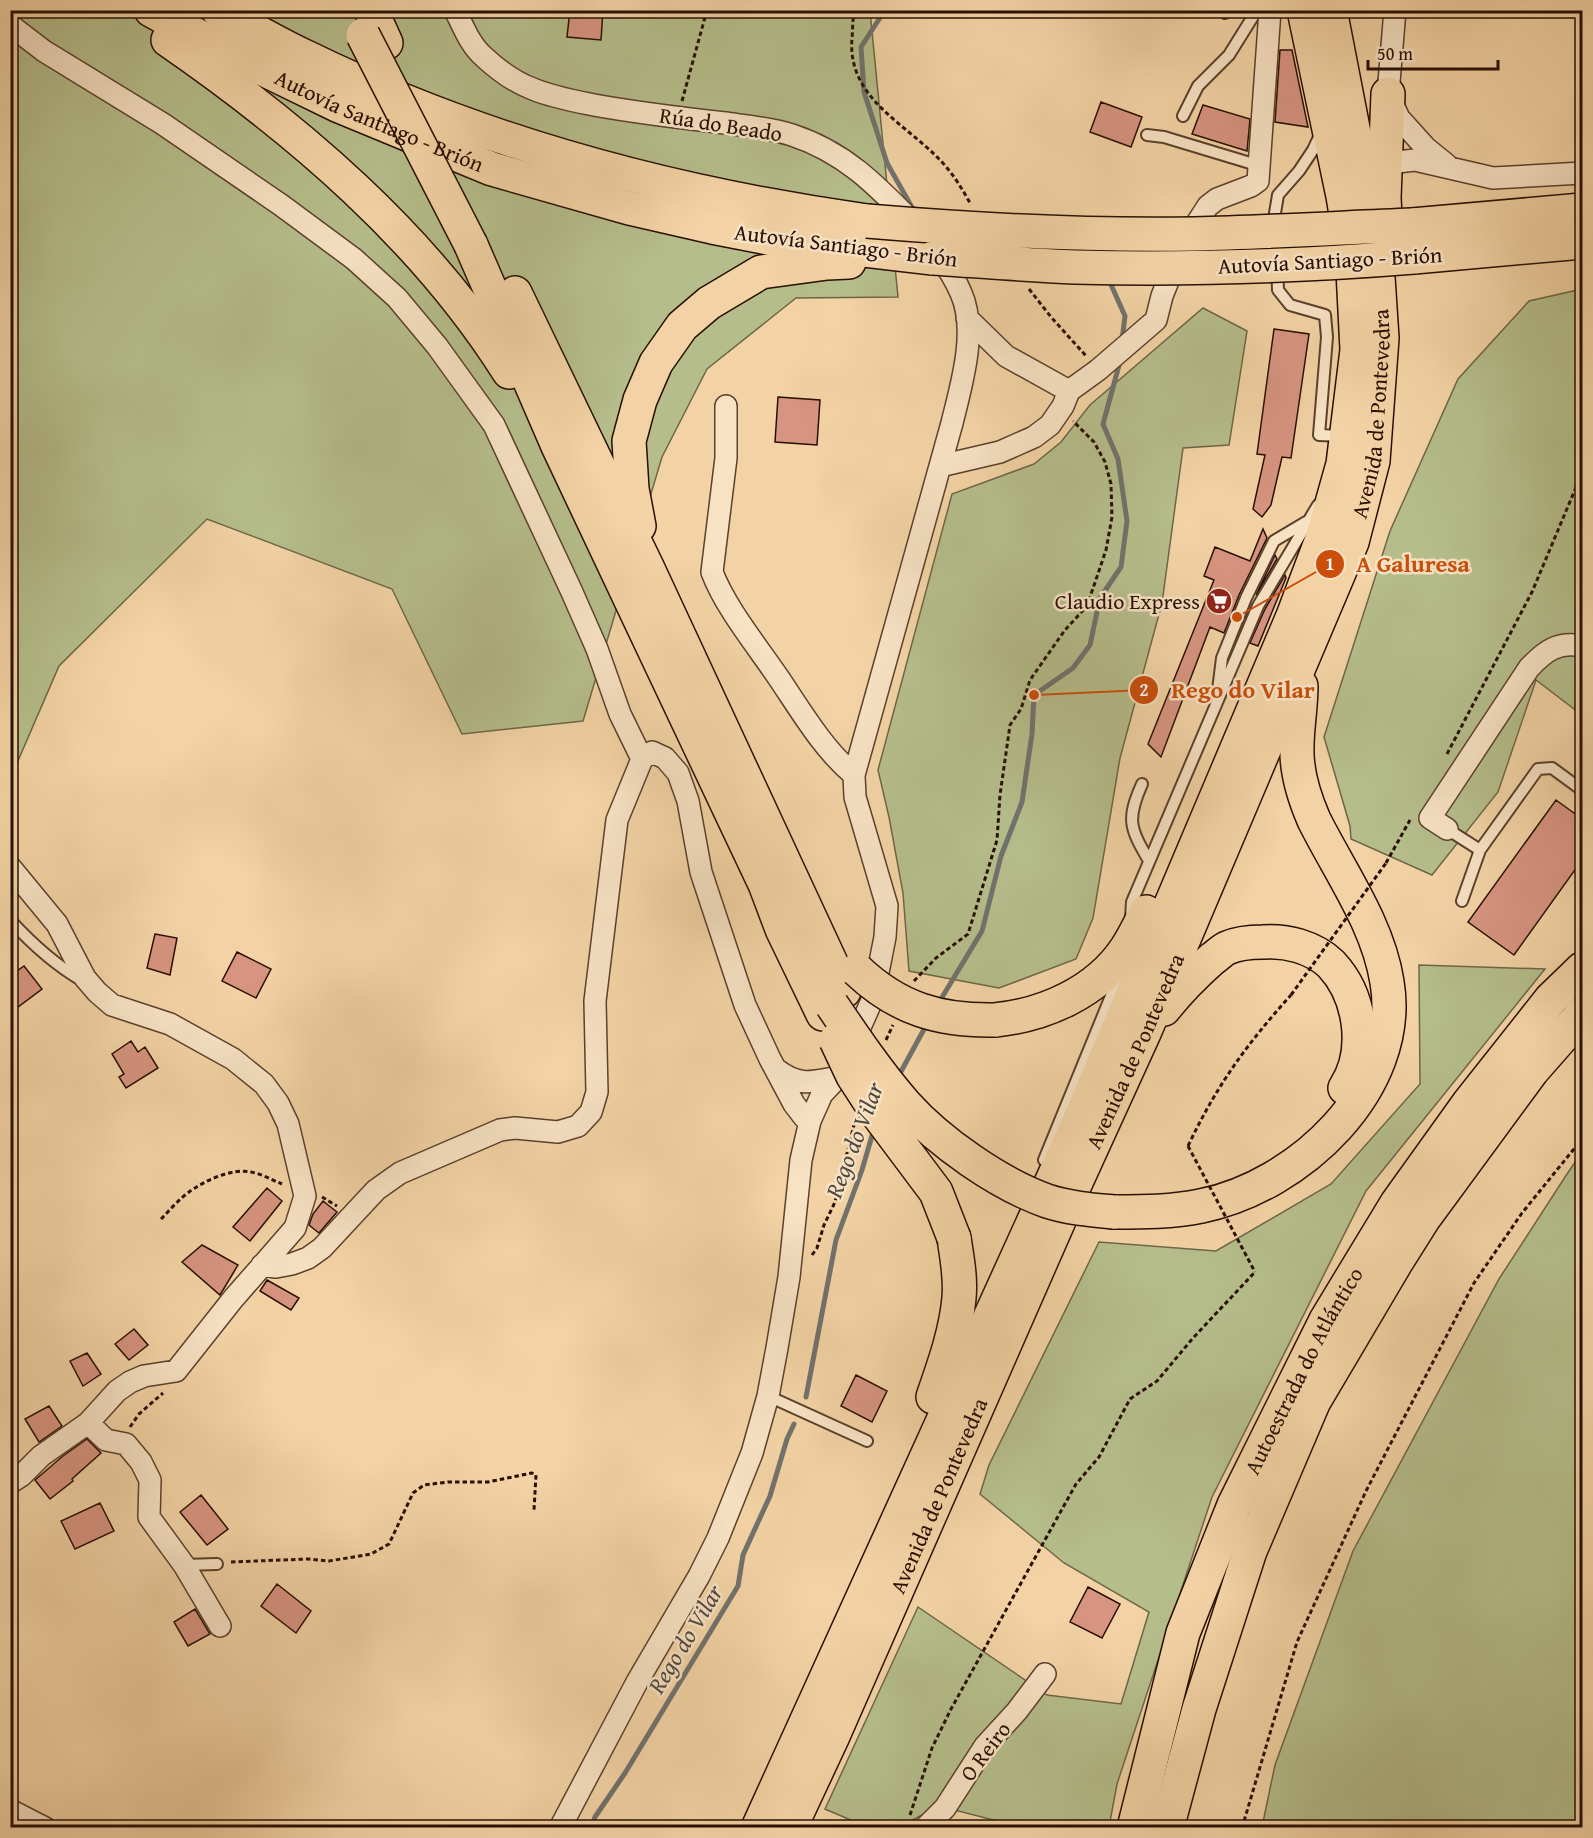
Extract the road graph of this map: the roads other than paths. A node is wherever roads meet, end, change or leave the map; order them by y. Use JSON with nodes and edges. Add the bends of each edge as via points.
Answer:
{"nodes":[{"id":1,"x":130,"y":10,"type":"edge"},
{"id":2,"x":151,"y":10,"type":"edge"},
{"id":3,"x":218,"y":10,"type":"edge"},
{"id":4,"x":455,"y":10,"type":"edge"},
{"id":5,"x":1257,"y":10,"type":"edge"},
{"id":6,"x":1270,"y":10,"type":"edge"},
{"id":7,"x":1304,"y":10,"type":"edge"},
{"id":8,"x":1330,"y":10,"type":"edge"},
{"id":9,"x":1395,"y":10,"type":"edge"},
{"id":10,"x":10,"y":25,"type":"edge"},
{"id":11,"x":368,"y":25,"type":"edge"},
{"id":12,"x":1388,"y":94,"type":"junction"},
{"id":13,"x":1183,"y":116,"type":"dead end"},
{"id":14,"x":1327,"y":119,"type":"junction"},
{"id":15,"x":1147,"y":135,"type":"dead end"},
{"id":16,"x":1260,"y":166,"type":"junction"},
{"id":17,"x":1455,"y":170,"type":"junction"},
{"id":18,"x":1386,"y":171,"type":"junction"},
{"id":19,"x":1582,"y":173,"type":"edge"},
{"id":20,"x":1582,"y":210,"type":"edge"},
{"id":21,"x":480,"y":242,"type":"junction"},
{"id":22,"x":1582,"y":242,"type":"edge"},
{"id":23,"x":1364,"y":249,"type":"junction"},
{"id":24,"x":890,"y":257,"type":"junction"},
{"id":25,"x":1380,"y":300,"type":"junction"},
{"id":26,"x":967,"y":318,"type":"junction"},
{"id":27,"x":1006,"y":356,"type":"junction"},
{"id":28,"x":964,"y":374,"type":"junction"},
{"id":29,"x":1066,"y":398,"type":"junction"},
{"id":30,"x":726,"y":406,"type":"dead end"},
{"id":31,"x":558,"y":446,"type":"junction"},
{"id":32,"x":1345,"y":450,"type":"junction"},
{"id":33,"x":940,"y":466,"type":"junction"},
{"id":34,"x":1309,"y":520,"type":"junction"},
{"id":35,"x":648,"y":569,"type":"junction"},
{"id":36,"x":1582,"y":646,"type":"edge"},
{"id":37,"x":1302,"y":662,"type":"junction"},
{"id":38,"x":1215,"y":706,"type":"junction"},
{"id":39,"x":642,"y":759,"type":"junction"},
{"id":40,"x":854,"y":775,"type":"junction"},
{"id":41,"x":1142,"y":784,"type":"dead end"},
{"id":42,"x":1582,"y":790,"type":"edge"},
{"id":43,"x":1208,"y":814,"type":"junction"},
{"id":44,"x":1447,"y":829,"type":"joint"},
{"id":45,"x":1480,"y":850,"type":"junction"},
{"id":46,"x":1149,"y":861,"type":"junction"},
{"id":47,"x":10,"y":867,"type":"edge"},
{"id":48,"x":781,"y":886,"type":"junction"},
{"id":49,"x":1462,"y":901,"type":"dead end"},
{"id":50,"x":10,"y":920,"type":"edge"},
{"id":51,"x":1125,"y":951,"type":"junction"},
{"id":52,"x":1582,"y":958,"type":"edge"},
{"id":53,"x":1582,"y":969,"type":"edge"},
{"id":54,"x":91,"y":985,"type":"junction"},
{"id":55,"x":839,"y":995,"type":"junction"},
{"id":56,"x":1551,"y":999,"type":"junction"},
{"id":57,"x":1582,"y":1014,"type":"edge"},
{"id":58,"x":1144,"y":1033,"type":"junction"},
{"id":59,"x":776,"y":1070,"type":"junction"},
{"id":60,"x":838,"y":1077,"type":"junction"},
{"id":61,"x":810,"y":1121,"type":"junction"},
{"id":62,"x":1039,"y":1171,"type":"dead end"},
{"id":63,"x":1035,"y":1182,"type":"dead end"},
{"id":64,"x":1115,"y":1203,"type":"junction"},
{"id":65,"x":1026,"y":1204,"type":"dead end"},
{"id":66,"x":262,"y":1265,"type":"junction"},
{"id":67,"x":967,"y":1340,"type":"dead end"},
{"id":68,"x":768,"y":1396,"type":"junction"},
{"id":69,"x":929,"y":1411,"type":"junction"},
{"id":70,"x":88,"y":1424,"type":"junction"},
{"id":71,"x":867,"y":1441,"type":"dead end"},
{"id":72,"x":10,"y":1483,"type":"edge"},
{"id":73,"x":217,"y":1564,"type":"road end"},
{"id":74,"x":184,"y":1565,"type":"junction"},
{"id":75,"x":858,"y":1606,"type":"junction"},
{"id":76,"x":220,"y":1626,"type":"dead end"},
{"id":77,"x":1045,"y":1674,"type":"dead end"},
{"id":78,"x":10,"y":1810,"type":"edge"},
{"id":79,"x":918,"y":1822,"type":"edge"},
{"id":80,"x":45,"y":1827,"type":"edge"},
{"id":81,"x":560,"y":1827,"type":"edge"},
{"id":82,"x":758,"y":1827,"type":"edge"},
{"id":83,"x":789,"y":1827,"type":"edge"},
{"id":84,"x":1134,"y":1827,"type":"edge"},
{"id":85,"x":1167,"y":1827,"type":"edge"}],
"edges":[{"from":1,"to":31,"type":"highway","via":[[290,132],[374,207],[424,259],[482,331]]},
{"from":2,"to":24,"type":"highway","name":"Autovía Santiago - Brión","via":[[337,105],[492,169],[712,227]]},
{"from":3,"to":20,"type":"highway","name":"Autovía Santiago - Brión","bridge":true,"via":[[363,84],[536,148],[706,194],[867,221],[1024,232],[1204,233],[1413,225]]},
{"from":4,"to":26,"type":"street","name":"Rúa do Beado","via":[[482,56],[532,89],[624,110],[758,127],[829,150],[881,189],[920,230],[962,294]]},
{"from":5,"to":13,"type":"lane","via":[[1229,54],[1198,86]]},
{"from":6,"to":16,"type":"street"},
{"from":7,"to":14,"type":"highway"},
{"from":8,"to":23,"type":"highway"},
{"from":9,"to":12,"type":"street"},
{"from":10,"to":39,"type":"street","via":[[281,205],[354,259],[397,298],[494,425],[571,590]]},
{"from":11,"to":21,"type":"highway","bridge":true},
{"from":12,"to":17,"type":"street","via":[[1399,118],[1426,148]]},
{"from":12,"to":18,"type":"highway"},
{"from":14,"to":23,"type":"highway","via":[[1343,196]]},
{"from":14,"to":32,"type":"lane","via":[[1313,150],[1278,195],[1278,290],[1290,305],[1325,315],[1327,337],[1319,435]]},
{"from":15,"to":16,"type":"lane"},
{"from":16,"to":29,"type":"street","via":[[1258,181],[1208,206],[1180,248],[1156,320]]},
{"from":17,"to":18,"type":"street","via":[[1415,160],[1397,162]]},
{"from":17,"to":19,"type":"street","via":[[1493,178]]},
{"from":18,"to":25,"type":"highway","via":[[1389,276]]},
{"from":21,"to":31,"type":"highway"},
{"from":21,"to":35,"type":"highway"},
{"from":22,"to":24,"type":"highway","name":"Autovía Santiago - Brión","bridge":true,"via":[[1345,262],[1178,267],[1075,267]]},
{"from":23,"to":25,"type":"highway","name":"Avenida de Pontevedra"},
{"from":23,"to":32,"type":"highway","name":"Avenida de Pontevedra"},
{"from":24,"to":35,"type":"highway","via":[[760,272],[709,303],[682,326],[656,363],[640,400],[629,441],[632,489]]},
{"from":25,"to":37,"type":"highway","name":"Avenida de Pontevedra","via":[[1382,338],[1373,461],[1352,542]]},
{"from":26,"to":27,"type":"street"},
{"from":26,"to":28,"type":"street","name":"Rúa do Beado"},
{"from":27,"to":28,"type":"street","via":[[990,357]]},
{"from":27,"to":29,"type":"street"},
{"from":28,"to":33,"type":"street","name":"Rúa do Beado"},
{"from":29,"to":33,"type":"street","via":[[1050,425],[1034,437],[1000,452]]},
{"from":30,"to":40,"type":"street","via":[[726,458],[712,572],[751,638],[834,757]]},
{"from":31,"to":48,"type":"highway"},
{"from":32,"to":34,"type":"lane"},
{"from":32,"to":43,"type":"highway","name":"Avenida de Pontevedra","via":[[1322,539]]},
{"from":33,"to":40,"type":"street","name":"Rúa do Beado"},
{"from":34,"to":38,"type":"lane","via":[[1258,606]]},
{"from":34,"to":38,"type":"lane","via":[[1274,541],[1222,658]]},
{"from":35,"to":48,"type":"highway"},
{"from":36,"to":44,"type":"street","via":[[1559,645],[1543,653],[1529,668],[1430,818]]},
{"from":37,"to":58,"type":"highway","name":"Avenida de Pontevedra"},
{"from":37,"to":64,"type":"highway","via":[[1298,771],[1314,820],[1378,946],[1388,983],[1389,1022],[1384,1046],[1359,1100],[1339,1126],[1270,1179],[1202,1206],[1161,1212]]},
{"from":38,"to":46,"type":"lane"},
{"from":39,"to":59,"type":"street","via":[[652,752],[665,758],[678,773],[701,872],[731,963],[745,1005]]},
{"from":39,"to":66,"type":"street","via":[[617,820],[595,1001],[597,1092],[591,1112],[578,1126],[558,1132],[500,1130],[400,1173],[376,1190],[308,1258],[276,1267]]},
{"from":40,"to":60,"type":"street","via":[[855,797],[888,906],[873,998]]},
{"from":41,"to":46,"type":"lane","via":[[1131,817]]},
{"from":42,"to":45,"type":"lane","via":[[1552,768],[1538,769]]},
{"from":43,"to":51,"type":"highway","via":[[1187,826]]},
{"from":43,"to":75,"type":"highway","name":"Avenida de Pontevedra","via":[[1081,1117]]},
{"from":44,"to":45,"type":"lane"},
{"from":45,"to":49,"type":"lane"},
{"from":46,"to":51,"type":"lane","via":[[1132,902]]},
{"from":47,"to":54,"type":"street","via":[[57,924]]},
{"from":48,"to":55,"type":"highway"},
{"from":48,"to":55,"type":"highway","via":[[782,929]]},
{"from":50,"to":54,"type":"lane","via":[[64,970]]},
{"from":51,"to":55,"type":"highway","bridge":true,"via":[[1099,979],[1060,1003],[1033,1014],[995,1020],[942,1017],[916,1009],[873,985]]},
{"from":51,"to":62,"type":"lane","via":[[1111,996]]},
{"from":52,"to":56,"type":"highway"},
{"from":53,"to":56,"type":"highway","name":"Autoestrada do Atlántico"},
{"from":54,"to":66,"type":"street","via":[[112,1005],[170,1024],[233,1059],[264,1084],[278,1103],[288,1124],[305,1196],[295,1228]]},
{"from":55,"to":64,"type":"highway","via":[[913,1090],[972,1142],[1054,1185]]},
{"from":55,"to":69,"type":"highway","bridge":true,"via":[[854,1076],[936,1192],[954,1238],[959,1298]]},
{"from":56,"to":84,"type":"highway","name":"Autoestrada do Atlántico","via":[[1397,1203],[1326,1320],[1270,1431],[1234,1505],[1183,1633]]},
{"from":57,"to":85,"type":"highway","name":"Autoestrada do Atlántico","via":[[1532,1071],[1424,1218],[1314,1401],[1250,1551],[1199,1708]]},
{"from":58,"to":64,"type":"highway","via":[[1188,979],[1226,948],[1247,942],[1281,941],[1308,949],[1329,963],[1345,982],[1359,1023],[1359,1051],[1347,1086],[1297,1141],[1230,1179]]},
{"from":58,"to":83,"type":"highway","name":"Avenida de Pontevedra"},
{"from":59,"to":60,"type":"street","via":[[797,1082]]},
{"from":59,"to":61,"type":"street","via":[[794,1104]]},
{"from":60,"to":61,"type":"street","via":[[822,1094]]},
{"from":61,"to":68,"type":"street","via":[[801,1160],[789,1277]]},
{"from":63,"to":65,"type":"lane"},
{"from":66,"to":70,"type":"street","via":[[176,1371],[130,1382]]},
{"from":67,"to":69,"type":"lane","via":[[949,1381]]},
{"from":68,"to":71,"type":"lane"},
{"from":68,"to":81,"type":"street","via":[[753,1453],[718,1538]]},
{"from":69,"to":75,"type":"highway","via":[[858,1576]]},
{"from":70,"to":72,"type":"street"},
{"from":70,"to":74,"type":"street","via":[[106,1440],[126,1444],[141,1462],[150,1480],[149,1517]]},
{"from":73,"to":74,"type":"lane"},
{"from":74,"to":76,"type":"street"},
{"from":75,"to":82,"type":"highway","name":"Avenida de Pontevedra"},
{"from":77,"to":79,"type":"street","name":"O Reiro","via":[[985,1746],[945,1808]]},
{"from":78,"to":80,"type":"street"}]}
